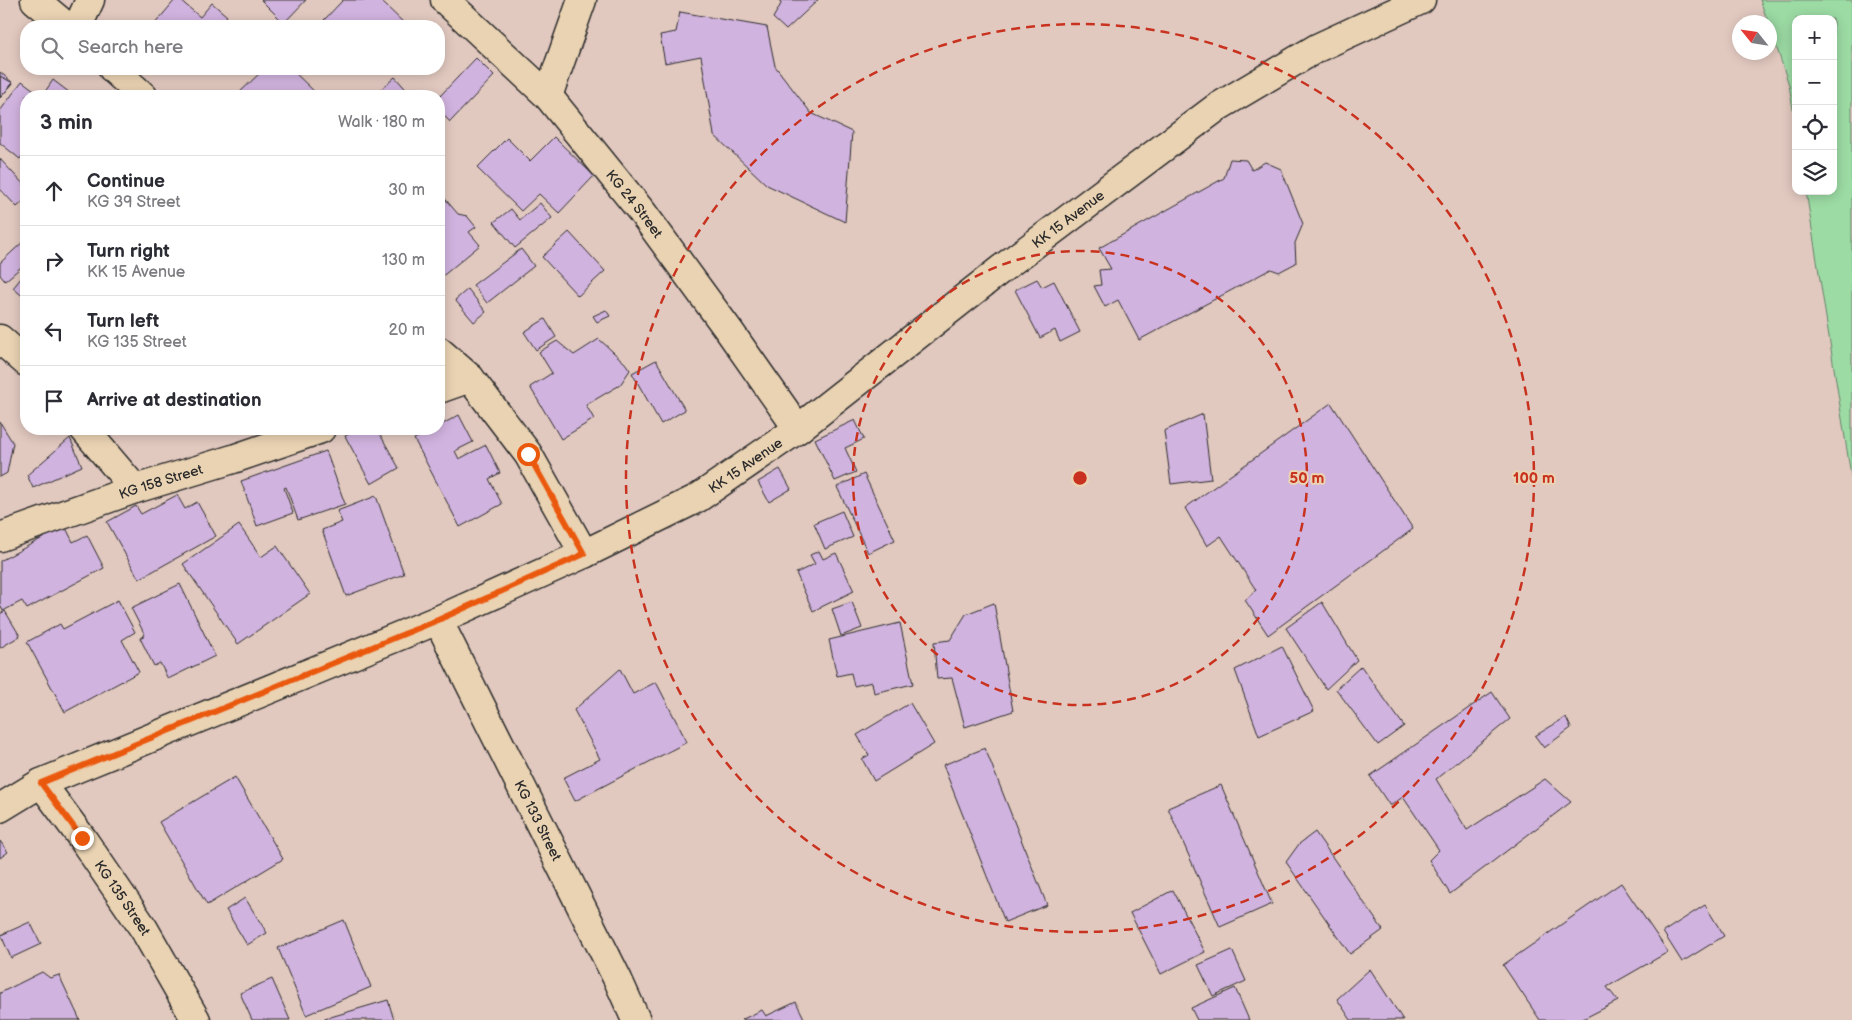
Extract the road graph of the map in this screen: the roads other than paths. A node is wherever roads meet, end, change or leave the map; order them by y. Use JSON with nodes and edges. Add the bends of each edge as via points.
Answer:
{"nodes":[{"id":1,"x":35,"y":0,"type":"edge"},
{"id":2,"x":90,"y":0,"type":"edge"},
{"id":3,"x":445,"y":0,"type":"edge"},
{"id":4,"x":582,"y":0,"type":"edge"},
{"id":5,"x":1421,"y":0,"type":"edge"},
{"id":6,"x":59,"y":20,"type":"edge"},
{"id":7,"x":81,"y":20,"type":"edge"},
{"id":8,"x":120,"y":75,"type":"edge"},
{"id":9,"x":136,"y":90,"type":"edge"},
{"id":10,"x":548,"y":96,"type":"junction"},
{"id":11,"x":0,"y":339,"type":"edge"},
{"id":12,"x":445,"y":356,"type":"edge"},
{"id":13,"x":20,"y":357,"type":"edge"},
{"id":14,"x":470,"y":378,"type":"junction"},
{"id":15,"x":445,"y":387,"type":"edge"},
{"id":16,"x":798,"y":428,"type":"junction"},
{"id":17,"x":89,"y":435,"type":"edge"},
{"id":18,"x":303,"y":435,"type":"edge"},
{"id":19,"x":136,"y":489,"type":"junction"},
{"id":20,"x":0,"y":537,"type":"edge"},
{"id":21,"x":584,"y":554,"type":"junction"},
{"id":22,"x":438,"y":620,"type":"junction"},
{"id":23,"x":41,"y":783,"type":"junction"},
{"id":24,"x":0,"y":808,"type":"edge"},
{"id":25,"x":196,"y":1020,"type":"edge"},
{"id":26,"x":636,"y":1020,"type":"edge"}],
"edges":[{"from":1,"to":6,"type":"street"},
{"from":2,"to":7,"type":"street"},
{"from":3,"to":10,"type":"street","name":"KG 24 Street"},
{"from":4,"to":10,"type":"street"},
{"from":5,"to":16,"type":"street","name":"KK 15 Avenue","via":[[1317,48],[1216,108],[994,274]]},
{"from":8,"to":9,"type":"street"},
{"from":10,"to":16,"type":"street","name":"KG 24 Street","via":[[642,212]]},
{"from":11,"to":13,"type":"street"},
{"from":12,"to":14,"type":"street"},
{"from":14,"to":15,"type":"street"},
{"from":14,"to":21,"type":"street","via":[[528,454]]},
{"from":16,"to":21,"type":"street","name":"KK 15 Avenue","via":[[698,498]]},
{"from":17,"to":19,"type":"street"},
{"from":18,"to":19,"type":"street","name":"KG 158 Street"},
{"from":19,"to":20,"type":"street","name":"KG 158 Street"},
{"from":21,"to":22,"type":"street","name":"KK 15 Avenue"},
{"from":22,"to":23,"type":"street","name":"KK 15 Avenue"},
{"from":22,"to":26,"type":"street","name":"KG 133 Street"},
{"from":23,"to":24,"type":"street","name":"KK 15 Avenue"},
{"from":23,"to":25,"type":"street","name":"KG 135 Street","via":[[144,929]]}]}
